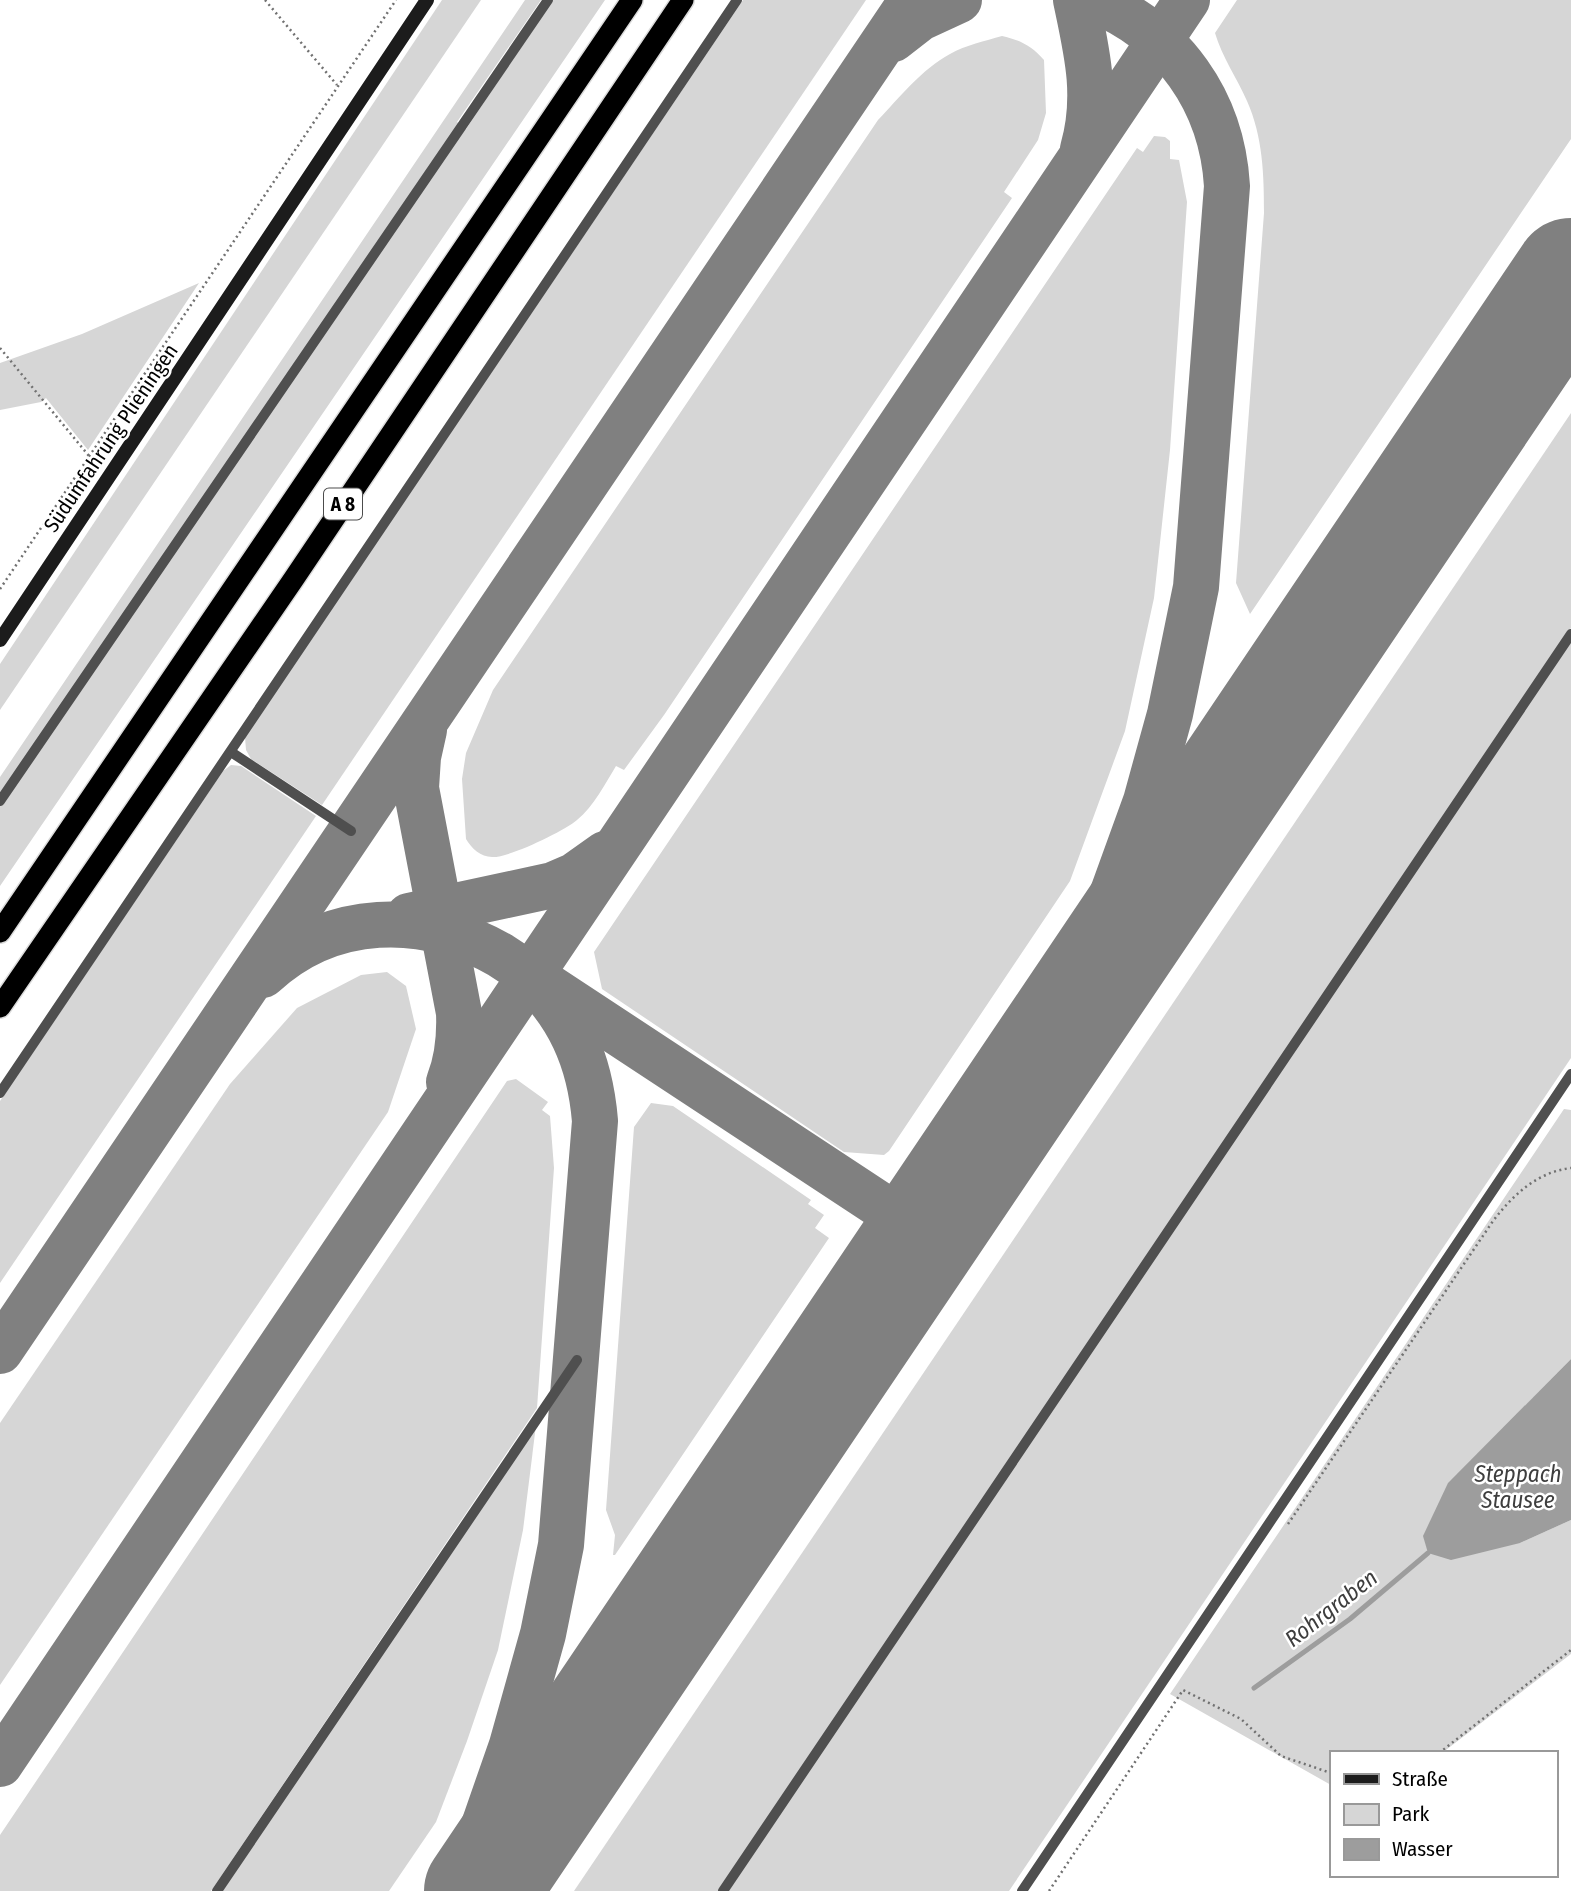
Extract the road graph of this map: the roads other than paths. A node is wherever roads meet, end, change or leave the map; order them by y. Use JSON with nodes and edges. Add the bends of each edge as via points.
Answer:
{"nodes":[{"id":1,"x":427,"y":0,"type":"edge"},
{"id":2,"x":548,"y":0,"type":"edge"},
{"id":3,"x":632,"y":0,"type":"edge"},
{"id":4,"x":683,"y":0,"type":"edge"},
{"id":5,"x":737,"y":0,"type":"edge"},
{"id":6,"x":1571,"y":634,"type":"edge"},
{"id":7,"x":0,"y":639,"type":"edge"},
{"id":8,"x":231,"y":752,"type":"junction"},
{"id":9,"x":0,"y":801,"type":"edge"},
{"id":10,"x":351,"y":831,"type":"dead end"},
{"id":11,"x":20,"y":902,"type":"junction"},
{"id":12,"x":0,"y":920,"type":"edge"},
{"id":13,"x":0,"y":932,"type":"edge"},
{"id":14,"x":0,"y":1007,"type":"edge"},
{"id":15,"x":1571,"y":1074,"type":"edge"},
{"id":16,"x":0,"y":1093,"type":"edge"},
{"id":17,"x":577,"y":1360,"type":"dead end"},
{"id":18,"x":217,"y":1891,"type":"edge"},
{"id":19,"x":723,"y":1891,"type":"edge"},
{"id":20,"x":1022,"y":1891,"type":"edge"}],
"edges":[{"from":1,"to":7,"type":"main road","name":"Südumfahrung Plieningen"},
{"from":2,"to":9,"type":"lane"},
{"from":3,"to":11,"type":"highway","number":"A 8"},
{"from":4,"to":14,"type":"highway","number":"A 8"},
{"from":5,"to":8,"type":"lane"},
{"from":6,"to":19,"type":"lane"},
{"from":8,"to":10,"type":"lane"},
{"from":8,"to":16,"type":"lane"},
{"from":11,"to":12,"type":"highway"},
{"from":11,"to":13,"type":"highway","number":"A 8"},
{"from":15,"to":20,"type":"lane"},
{"from":17,"to":18,"type":"lane"}]}
